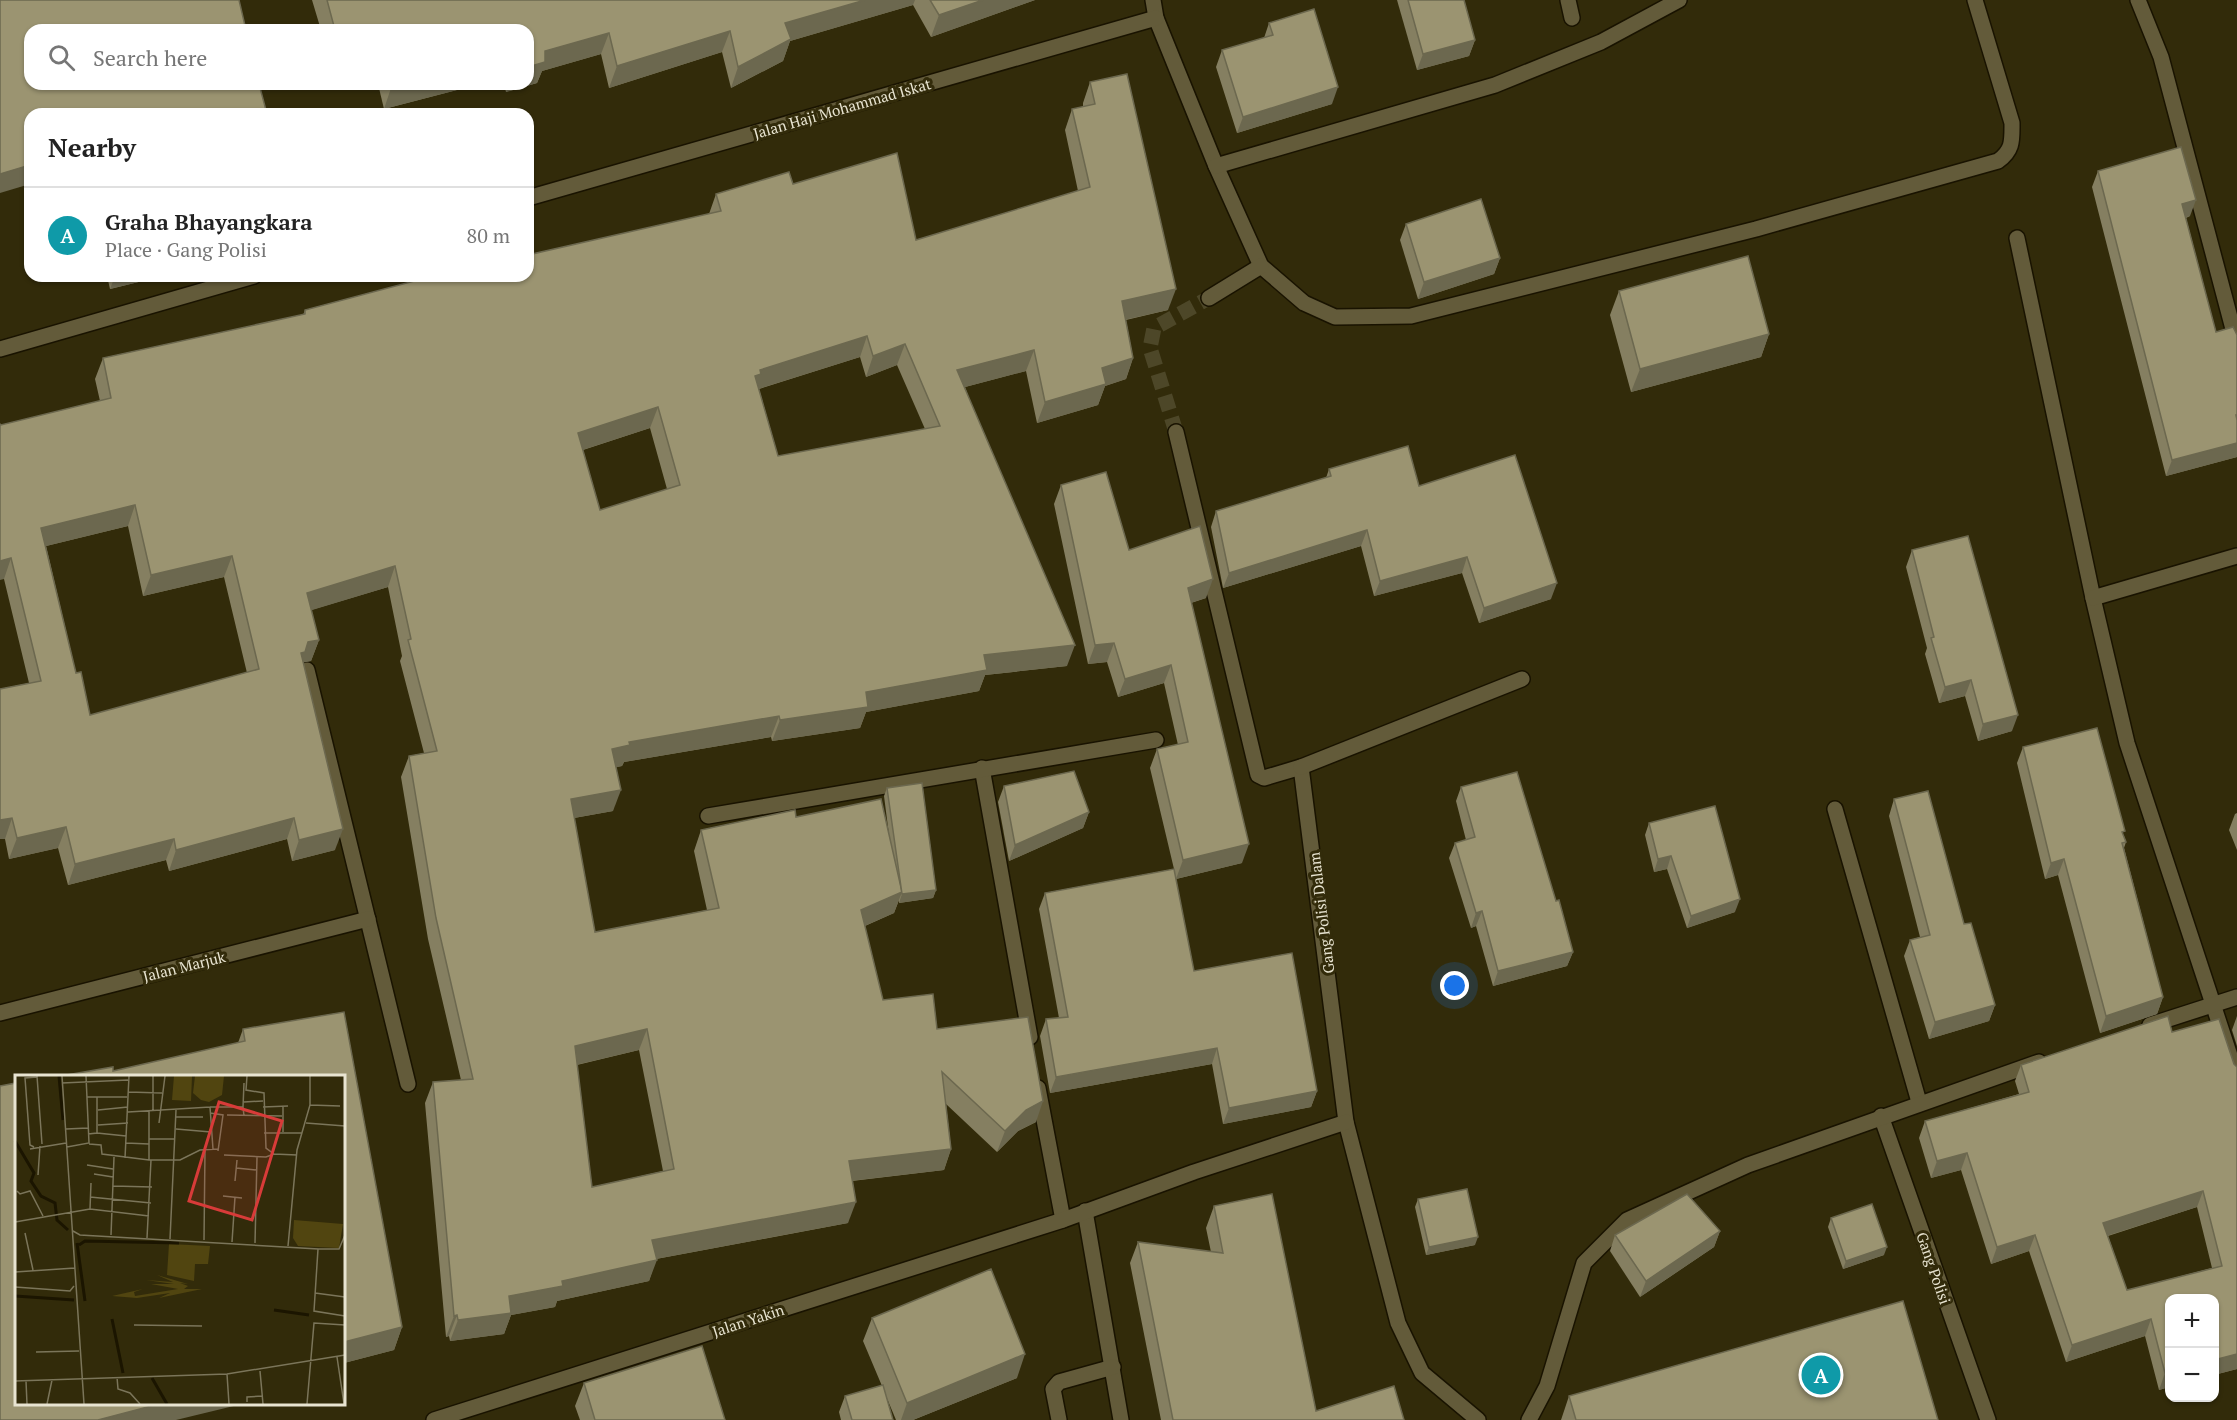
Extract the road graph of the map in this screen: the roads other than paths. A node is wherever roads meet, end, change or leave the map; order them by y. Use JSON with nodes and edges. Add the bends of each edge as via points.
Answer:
{"nodes":[{"id":1,"x":1153,"y":0,"type":"edge"},
{"id":2,"x":1568,"y":0,"type":"edge"},
{"id":3,"x":1679,"y":0,"type":"edge"},
{"id":4,"x":1975,"y":0,"type":"edge"},
{"id":5,"x":2138,"y":0,"type":"edge"},
{"id":6,"x":1156,"y":18,"type":"junction"},
{"id":7,"x":1572,"y":18,"type":"dead end"},
{"id":8,"x":1216,"y":166,"type":"junction"},
{"id":9,"x":534,"y":196,"type":"edge"},
{"id":10,"x":2017,"y":238,"type":"dead end"},
{"id":11,"x":1261,"y":266,"type":"junction"},
{"id":12,"x":233,"y":282,"type":"edge"},
{"id":13,"x":1209,"y":298,"type":"tunnel mouth"},
{"id":14,"x":2237,"y":344,"type":"edge"},
{"id":15,"x":0,"y":349,"type":"edge"},
{"id":16,"x":1176,"y":432,"type":"tunnel mouth"},
{"id":17,"x":2237,"y":556,"type":"edge"},
{"id":18,"x":2093,"y":598,"type":"junction"},
{"id":19,"x":307,"y":670,"type":"edge"},
{"id":20,"x":1521,"y":679,"type":"dead end"},
{"id":21,"x":1156,"y":740,"type":"dead end"},
{"id":22,"x":1301,"y":767,"type":"junction"},
{"id":23,"x":982,"y":768,"type":"junction"},
{"id":24,"x":1835,"y":809,"type":"dead end"},
{"id":25,"x":708,"y":816,"type":"dead end"},
{"id":26,"x":368,"y":919,"type":"junction"},
{"id":27,"x":2237,"y":997,"type":"edge"},
{"id":28,"x":2212,"y":1005,"type":"junction"},
{"id":29,"x":0,"y":1013,"type":"edge"},
{"id":30,"x":2135,"y":1029,"type":"edge"},
{"id":31,"x":2055,"y":1056,"type":"edge"},
{"id":32,"x":2237,"y":1077,"type":"edge"},
{"id":33,"x":408,"y":1084,"type":"dead end"},
{"id":34,"x":1919,"y":1102,"type":"junction"},
{"id":35,"x":1881,"y":1116,"type":"junction"},
{"id":36,"x":1346,"y":1122,"type":"junction"},
{"id":37,"x":1085,"y":1211,"type":"junction"},
{"id":38,"x":1063,"y":1220,"type":"junction"},
{"id":39,"x":1113,"y":1367,"type":"junction"},
{"id":40,"x":434,"y":1420,"type":"edge"},
{"id":41,"x":1059,"y":1420,"type":"edge"},
{"id":42,"x":1121,"y":1420,"type":"edge"},
{"id":43,"x":1478,"y":1420,"type":"edge"},
{"id":44,"x":1529,"y":1420,"type":"edge"},
{"id":45,"x":1988,"y":1420,"type":"edge"}],
"edges":[{"from":1,"to":6,"type":"street"},
{"from":2,"to":7,"type":"street"},
{"from":3,"to":8,"type":"street","via":[[1601,42],[1496,85]]},
{"from":4,"to":11,"type":"street","via":[[2012,123],[2013,144],[1998,161],[1756,229],[1411,316],[1335,317],[1304,303]]},
{"from":5,"to":14,"type":"street","via":[[2161,57]]},
{"from":6,"to":8,"type":"street"},
{"from":6,"to":9,"type":"street","name":"Jalan Haji Mohammad Iskat"},
{"from":8,"to":11,"type":"street"},
{"from":10,"to":18,"type":"street"},
{"from":11,"to":13,"type":"street"},
{"from":12,"to":15,"type":"street"},
{"from":16,"to":22,"type":"street","via":[[1258,775],[1264,778]]},
{"from":17,"to":18,"type":"street"},
{"from":18,"to":28,"type":"street","via":[[2127,743]]},
{"from":19,"to":26,"type":"street"},
{"from":20,"to":22,"type":"street"},
{"from":21,"to":23,"type":"street"},
{"from":22,"to":36,"type":"street","name":"Gang Polisi Dalam"},
{"from":23,"to":25,"type":"street"},
{"from":23,"to":38,"type":"street"},
{"from":24,"to":34,"type":"street"},
{"from":26,"to":29,"type":"street","name":"Jalan Marjuk"},
{"from":26,"to":33,"type":"street"},
{"from":27,"to":28,"type":"street"},
{"from":28,"to":30,"type":"street"},
{"from":28,"to":32,"type":"street"},
{"from":31,"to":34,"type":"street"},
{"from":34,"to":35,"type":"street"},
{"from":35,"to":44,"type":"street","via":[[1748,1165],[1628,1220],[1584,1263],[1546,1386]]},
{"from":35,"to":45,"type":"street","name":"Gang Polisi"},
{"from":36,"to":37,"type":"street","name":"Jalan Yakin"},
{"from":36,"to":43,"type":"street","name":"Gang Polisi Dalam","via":[[1398,1323],[1422,1373]]},
{"from":37,"to":38,"type":"street","name":"Jalan Yakin"},
{"from":37,"to":39,"type":"street"},
{"from":38,"to":40,"type":"street","name":"Jalan Yakin"},
{"from":39,"to":41,"type":"street","via":[[1059,1382],[1053,1389]]},
{"from":39,"to":42,"type":"street"}]}
